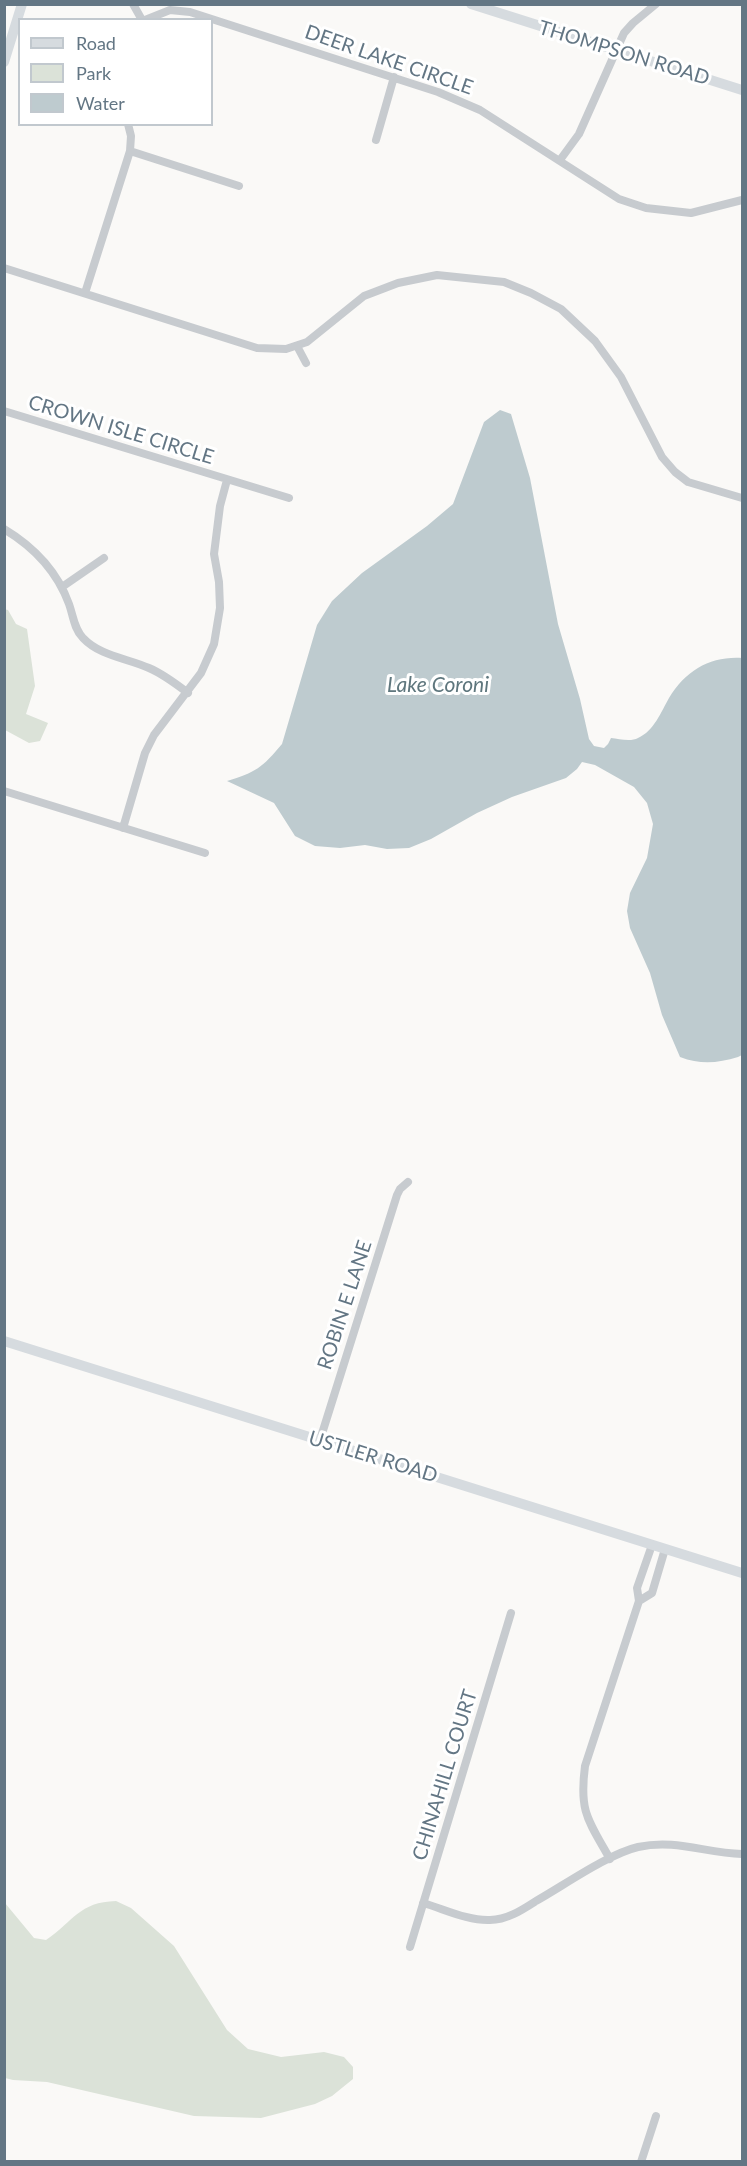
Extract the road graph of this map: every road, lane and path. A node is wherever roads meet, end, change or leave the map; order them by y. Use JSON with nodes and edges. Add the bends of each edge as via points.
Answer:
{"nodes":[{"id":1,"x":22,"y":4,"type":"edge"},
{"id":2,"x":133,"y":4,"type":"edge"},
{"id":3,"x":471,"y":4,"type":"edge"},
{"id":4,"x":656,"y":4,"type":"edge"},
{"id":5,"x":143,"y":18,"type":"edge"},
{"id":6,"x":149,"y":18,"type":"edge"},
{"id":7,"x":209,"y":18,"type":"edge"},
{"id":8,"x":213,"y":19,"type":"edge"},
{"id":9,"x":616,"y":50,"type":"junction"},
{"id":10,"x":4,"y":62,"type":"edge"},
{"id":11,"x":394,"y":77,"type":"junction"},
{"id":12,"x":742,"y":90,"type":"edge"},
{"id":13,"x":128,"y":126,"type":"edge"},
{"id":14,"x":376,"y":140,"type":"dead end"},
{"id":15,"x":130,"y":152,"type":"junction"},
{"id":16,"x":560,"y":160,"type":"junction"},
{"id":17,"x":239,"y":186,"type":"dead end"},
{"id":18,"x":742,"y":200,"type":"edge"},
{"id":19,"x":4,"y":268,"type":"edge"},
{"id":20,"x":85,"y":293,"type":"junction"},
{"id":21,"x":297,"y":346,"type":"junction"},
{"id":22,"x":306,"y":363,"type":"dead end"},
{"id":23,"x":4,"y":411,"type":"edge"},
{"id":24,"x":227,"y":480,"type":"junction"},
{"id":25,"x":289,"y":498,"type":"dead end"},
{"id":26,"x":742,"y":498,"type":"edge"},
{"id":27,"x":4,"y":529,"type":"edge"},
{"id":28,"x":104,"y":558,"type":"dead end"},
{"id":29,"x":63,"y":587,"type":"junction"},
{"id":30,"x":188,"y":693,"type":"junction"},
{"id":31,"x":4,"y":791,"type":"edge"},
{"id":32,"x":123,"y":828,"type":"junction"},
{"id":33,"x":205,"y":853,"type":"dead end"},
{"id":34,"x":408,"y":1182,"type":"dead end"},
{"id":35,"x":4,"y":1341,"type":"edge"},
{"id":36,"x":320,"y":1440,"type":"junction"},
{"id":37,"x":652,"y":1545,"type":"junction"},
{"id":38,"x":665,"y":1549,"type":"junction"},
{"id":39,"x":643,"y":1573,"type":"junction"},
{"id":40,"x":742,"y":1573,"type":"edge"},
{"id":41,"x":656,"y":1578,"type":"junction"},
{"id":42,"x":639,"y":1601,"type":"junction"},
{"id":43,"x":511,"y":1613,"type":"dead end"},
{"id":44,"x":742,"y":1854,"type":"edge"},
{"id":45,"x":610,"y":1858,"type":"junction"},
{"id":46,"x":423,"y":1903,"type":"junction"},
{"id":47,"x":410,"y":1947,"type":"dead end"},
{"id":48,"x":656,"y":2116,"type":"dead end"},
{"id":49,"x":641,"y":2162,"type":"edge"}],
"edges":[{"from":1,"to":10,"type":"street"},
{"from":2,"to":5,"type":"street"},
{"from":3,"to":9,"type":"street","name":"THOMPSON ROAD"},
{"from":4,"to":9,"type":"street","via":[[633,22]]},
{"from":6,"to":7,"type":"street","name":"DEER LAKE CIRCLE","via":[[170,10]]},
{"from":8,"to":11,"type":"street","name":"DEER LAKE CIRCLE"},
{"from":9,"to":12,"type":"street","name":"THOMPSON ROAD"},
{"from":9,"to":16,"type":"street","via":[[579,134]]},
{"from":11,"to":14,"type":"street"},
{"from":11,"to":16,"type":"street","name":"DEER LAKE CIRCLE","via":[[480,110]]},
{"from":13,"to":15,"type":"street"},
{"from":15,"to":17,"type":"street"},
{"from":15,"to":20,"type":"street"},
{"from":16,"to":18,"type":"street","name":"DEER LAKE CIRCLE","via":[[619,199],[646,208],[691,213]]},
{"from":19,"to":20,"type":"street"},
{"from":20,"to":21,"type":"street","via":[[257,348]]},
{"from":21,"to":22,"type":"street"},
{"from":21,"to":26,"type":"street","via":[[363,296],[398,282],[437,275],[504,282],[561,309],[595,341],[621,376],[662,457],[675,472],[688,482]]},
{"from":23,"to":24,"type":"street","name":"CROWN ISLE CIRCLE"},
{"from":24,"to":25,"type":"street","name":"CROWN ISLE CIRCLE"},
{"from":24,"to":30,"type":"street","name":"CROWN ISLE CIRCLE","via":[[214,554],[219,582],[218,628],[209,658]]},
{"from":27,"to":29,"type":"street","via":[[33,549]]},
{"from":28,"to":29,"type":"street"},
{"from":29,"to":30,"type":"street","via":[[81,636],[91,645],[148,667]]},
{"from":30,"to":32,"type":"street","name":"CROWN ISLE CIRCLE","via":[[153,735]]},
{"from":31,"to":32,"type":"street"},
{"from":32,"to":33,"type":"street"},
{"from":34,"to":36,"type":"street","name":"ROBIN E LANE","via":[[397,1195]]},
{"from":35,"to":36,"type":"street","name":"USTLER ROAD"},
{"from":36,"to":37,"type":"street","name":"USTLER ROAD"},
{"from":37,"to":38,"type":"street","name":"USTLER ROAD"},
{"from":37,"to":39,"type":"street"},
{"from":38,"to":40,"type":"street","name":"USTLER ROAD"},
{"from":38,"to":41,"type":"street"},
{"from":39,"to":41,"type":"street"},
{"from":39,"to":42,"type":"street","via":[[637,1588]]},
{"from":41,"to":42,"type":"street","via":[[652,1593]]},
{"from":42,"to":45,"type":"street","via":[[585,1766],[582,1791],[584,1808]]},
{"from":43,"to":46,"type":"street","name":"CHINAHILL COURT"},
{"from":44,"to":45,"type":"street","via":[[661,1844]]},
{"from":45,"to":46,"type":"street","via":[[503,1918],[477,1919]]},
{"from":46,"to":47,"type":"street","name":"CHINAHILL COURT"},
{"from":48,"to":49,"type":"street"}]}
